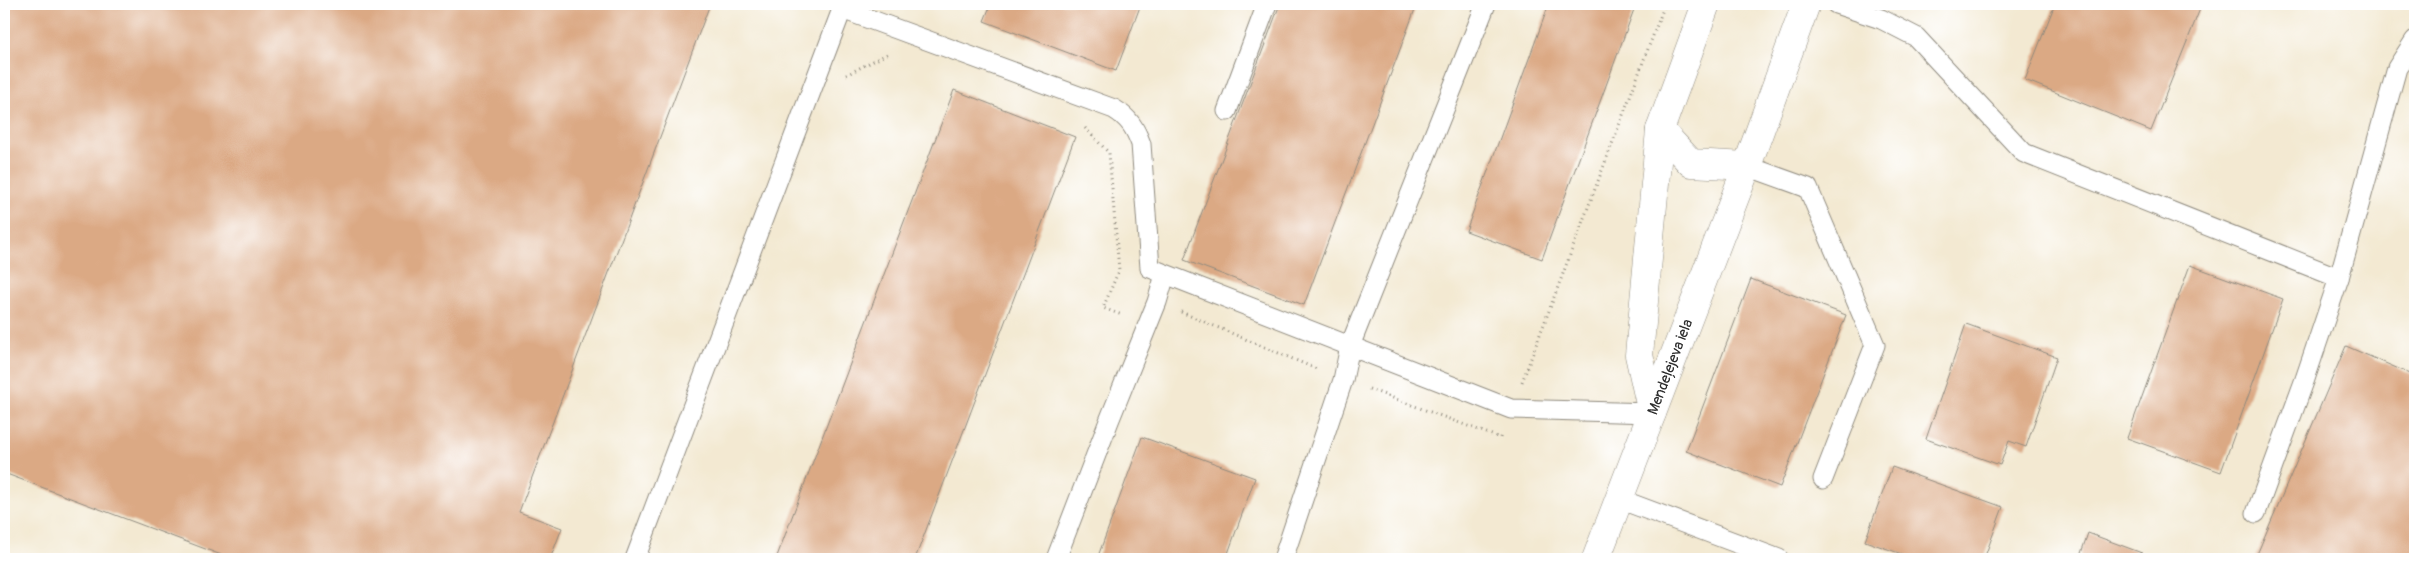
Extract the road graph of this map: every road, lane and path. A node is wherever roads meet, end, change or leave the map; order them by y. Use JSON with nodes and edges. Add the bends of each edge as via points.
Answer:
{"nodes":[{"id":1,"x":1267,"y":4,"type":"edge"},
{"id":2,"x":1486,"y":4,"type":"edge"},
{"id":3,"x":1665,"y":4,"type":"edge"},
{"id":4,"x":1706,"y":4,"type":"edge"},
{"id":5,"x":1806,"y":4,"type":"edge"},
{"id":6,"x":1836,"y":4,"type":"edge"},
{"id":7,"x":843,"y":6,"type":"edge"},
{"id":8,"x":2415,"y":40,"type":"edge"},
{"id":9,"x":1227,"y":111,"type":"dead end"},
{"id":10,"x":1660,"y":130,"type":"junction"},
{"id":11,"x":1747,"y":166,"type":"junction"},
{"id":12,"x":1165,"y":275,"type":"junction"},
{"id":13,"x":2339,"y":278,"type":"junction"},
{"id":14,"x":1350,"y":346,"type":"junction"},
{"id":15,"x":1511,"y":409,"type":"junction"},
{"id":16,"x":1652,"y":413,"type":"junction"},
{"id":17,"x":1500,"y":438,"type":"dead end"},
{"id":18,"x":1824,"y":479,"type":"dead end"},
{"id":19,"x":1619,"y":499,"type":"junction"},
{"id":20,"x":2256,"y":513,"type":"dead end"},
{"id":21,"x":635,"y":559,"type":"edge"},
{"id":22,"x":1056,"y":559,"type":"edge"},
{"id":23,"x":1283,"y":559,"type":"edge"},
{"id":24,"x":1596,"y":559,"type":"edge"},
{"id":25,"x":1779,"y":559,"type":"edge"}],
"edges":[{"from":1,"to":9,"type":"lane"},
{"from":2,"to":14,"type":"lane"},
{"from":3,"to":15,"type":"path"},
{"from":4,"to":10,"type":"street","name":"Mendeļejeva iela"},
{"from":5,"to":11,"type":"street","name":"Mendeļejeva iela"},
{"from":6,"to":13,"type":"lane","via":[[1882,19],[1916,37],[2024,153]]},
{"from":7,"to":12,"type":"lane","via":[[1126,116],[1141,144],[1150,268]]},
{"from":7,"to":21,"type":"lane"},
{"from":8,"to":13,"type":"lane","via":[[2397,68]]},
{"from":10,"to":11,"type":"street","via":[[1691,163]]},
{"from":10,"to":16,"type":"street","name":"Mendeļejeva iela","via":[[1639,355]]},
{"from":11,"to":16,"type":"street","name":"Mendeļejeva iela"},
{"from":11,"to":18,"type":"lane","via":[[1808,188],[1875,345]]},
{"from":12,"to":14,"type":"lane"},
{"from":12,"to":22,"type":"lane"},
{"from":13,"to":20,"type":"lane"},
{"from":14,"to":15,"type":"lane"},
{"from":14,"to":23,"type":"lane","via":[[1343,380]]},
{"from":15,"to":16,"type":"lane"},
{"from":15,"to":17,"type":"path"},
{"from":16,"to":19,"type":"street"},
{"from":19,"to":24,"type":"street"},
{"from":19,"to":25,"type":"lane"}]}
